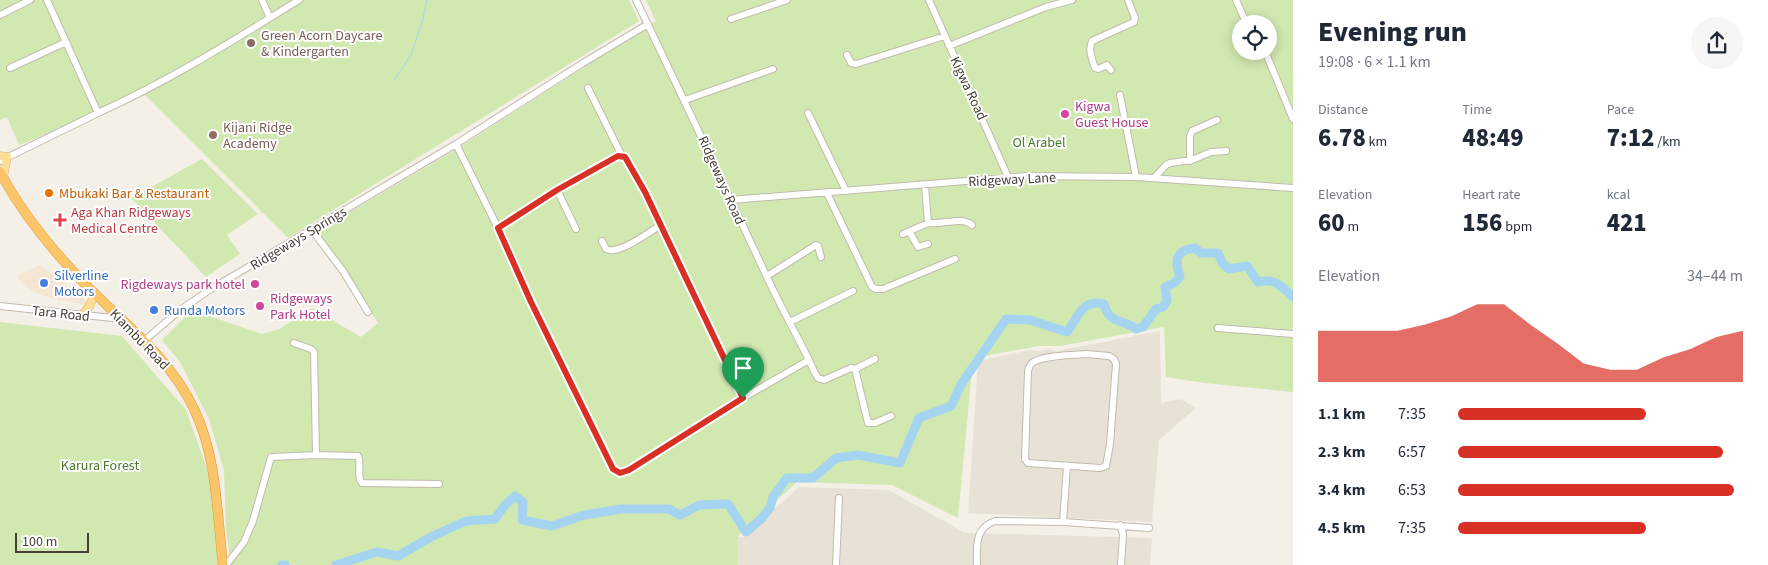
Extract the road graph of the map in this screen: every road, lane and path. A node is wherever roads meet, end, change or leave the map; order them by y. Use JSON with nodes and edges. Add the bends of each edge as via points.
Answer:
{"nodes":[{"id":1,"x":30,"y":0,"type":"edge"},
{"id":2,"x":47,"y":0,"type":"edge"},
{"id":3,"x":262,"y":0,"type":"edge"},
{"id":4,"x":299,"y":0,"type":"edge"},
{"id":5,"x":636,"y":0,"type":"edge"},
{"id":6,"x":787,"y":0,"type":"edge"},
{"id":7,"x":929,"y":0,"type":"edge"},
{"id":8,"x":1072,"y":0,"type":"edge"},
{"id":9,"x":1128,"y":0,"type":"edge"},
{"id":10,"x":1236,"y":0,"type":"edge"},
{"id":11,"x":0,"y":15,"type":"edge"},
{"id":12,"x":1243,"y":15,"type":"edge"},
{"id":13,"x":270,"y":18,"type":"junction"},
{"id":14,"x":732,"y":20,"type":"dead end"},
{"id":15,"x":648,"y":24,"type":"junction"},
{"id":16,"x":945,"y":36,"type":"junction"},
{"id":17,"x":66,"y":42,"type":"junction"},
{"id":18,"x":949,"y":46,"type":"junction"},
{"id":19,"x":847,"y":55,"type":"dead end"},
{"id":20,"x":1269,"y":60,"type":"edge"},
{"id":21,"x":10,"y":68,"type":"dead end"},
{"id":22,"x":773,"y":69,"type":"dead end"},
{"id":23,"x":1111,"y":70,"type":"dead end"},
{"id":24,"x":588,"y":88,"type":"dead end"},
{"id":25,"x":1120,"y":95,"type":"dead end"},
{"id":26,"x":685,"y":100,"type":"junction"},
{"id":27,"x":98,"y":113,"type":"junction"},
{"id":28,"x":808,"y":113,"type":"dead end"},
{"id":29,"x":1293,"y":119,"type":"edge"},
{"id":30,"x":1217,"y":120,"type":"dead end"},
{"id":31,"x":456,"y":144,"type":"junction"},
{"id":32,"x":1226,"y":151,"type":"dead end"},
{"id":33,"x":622,"y":156,"type":"junction"},
{"id":34,"x":2,"y":158,"type":"edge"},
{"id":35,"x":1190,"y":161,"type":"junction"},
{"id":36,"x":2,"y":175,"type":"edge"},
{"id":37,"x":1008,"y":177,"type":"junction"},
{"id":38,"x":1136,"y":177,"type":"junction"},
{"id":39,"x":1154,"y":178,"type":"junction"},
{"id":40,"x":925,"y":185,"type":"junction"},
{"id":41,"x":1293,"y":188,"type":"edge"},
{"id":42,"x":557,"y":190,"type":"junction"},
{"id":43,"x":846,"y":191,"type":"junction"},
{"id":44,"x":827,"y":193,"type":"junction"},
{"id":45,"x":730,"y":200,"type":"junction"},
{"id":46,"x":928,"y":223,"type":"junction"},
{"id":47,"x":660,"y":225,"type":"junction"},
{"id":48,"x":972,"y":225,"type":"dead end"},
{"id":49,"x":498,"y":228,"type":"junction"},
{"id":50,"x":312,"y":230,"type":"junction"},
{"id":51,"x":576,"y":230,"type":"dead end"},
{"id":52,"x":602,"y":241,"type":"dead end"},
{"id":53,"x":928,"y":244,"type":"dead end"},
{"id":54,"x":821,"y":256,"type":"dead end"},
{"id":55,"x":955,"y":260,"type":"dead end"},
{"id":56,"x":767,"y":276,"type":"junction"},
{"id":57,"x":853,"y":292,"type":"dead end"},
{"id":58,"x":95,"y":294,"type":"junction"},
{"id":59,"x":0,"y":306,"type":"edge"},
{"id":60,"x":368,"y":312,"type":"dead end"},
{"id":61,"x":82,"y":316,"type":"junction"},
{"id":62,"x":122,"y":319,"type":"junction"},
{"id":63,"x":790,"y":322,"type":"junction"},
{"id":64,"x":1218,"y":328,"type":"dead end"},
{"id":65,"x":1293,"y":334,"type":"edge"},
{"id":66,"x":145,"y":340,"type":"junction"},
{"id":67,"x":294,"y":343,"type":"dead end"},
{"id":68,"x":875,"y":359,"type":"dead end"},
{"id":69,"x":808,"y":360,"type":"junction"},
{"id":70,"x":855,"y":369,"type":"junction"},
{"id":71,"x":743,"y":398,"type":"junction"},
{"id":72,"x":891,"y":416,"type":"dead end"},
{"id":73,"x":316,"y":455,"type":"junction"},
{"id":74,"x":1067,"y":466,"type":"junction"},
{"id":75,"x":439,"y":484,"type":"dead end"},
{"id":76,"x":839,"y":498,"type":"dead end"},
{"id":77,"x":1063,"y":522,"type":"junction"},
{"id":78,"x":1120,"y":525,"type":"junction"},
{"id":79,"x":1149,"y":528,"type":"dead end"},
{"id":80,"x":224,"y":565,"type":"edge"},
{"id":81,"x":836,"y":565,"type":"edge"},
{"id":82,"x":977,"y":565,"type":"edge"},
{"id":83,"x":1121,"y":565,"type":"edge"}],
"edges":[{"from":1,"to":11,"type":"street"},
{"from":2,"to":17,"type":"street"},
{"from":3,"to":13,"type":"street"},
{"from":4,"to":13,"type":"street"},
{"from":5,"to":15,"type":"street","name":"Ridgeways Road"},
{"from":6,"to":14,"type":"street"},
{"from":7,"to":16,"type":"street","name":"Kigwa Road"},
{"from":8,"to":18,"type":"street","via":[[1046,7]]},
{"from":9,"to":23,"type":"street","via":[[1134,22],[1091,42],[1096,68],[1107,65]]},
{"from":10,"to":12,"type":"street"},
{"from":13,"to":27,"type":"street","via":[[146,91]]},
{"from":15,"to":26,"type":"street","name":"Ridgeways Road"},
{"from":15,"to":31,"type":"street","name":"Ridgeways Springs"},
{"from":16,"to":18,"type":"street","name":"Kigwa Road"},
{"from":16,"to":19,"type":"street","via":[[856,64],[851,63]]},
{"from":17,"to":21,"type":"street"},
{"from":17,"to":27,"type":"street"},
{"from":18,"to":37,"type":"street","name":"Kigwa Road"},
{"from":20,"to":29,"type":"street"},
{"from":22,"to":26,"type":"street"},
{"from":24,"to":33,"type":"street"},
{"from":25,"to":38,"type":"street"},
{"from":26,"to":45,"type":"street","name":"Ridgeways Road"},
{"from":27,"to":34,"type":"street"},
{"from":28,"to":43,"type":"street"},
{"from":30,"to":35,"type":"street","via":[[1192,131]]},
{"from":31,"to":49,"type":"street"},
{"from":31,"to":50,"type":"street","name":"Ridgeways Springs"},
{"from":32,"to":35,"type":"street","via":[[1211,152]]},
{"from":33,"to":42,"type":"street"},
{"from":33,"to":47,"type":"street","via":[[628,161]]},
{"from":34,"to":36,"type":"main road"},
{"from":35,"to":39,"type":"street","via":[[1168,164]]},
{"from":36,"to":58,"type":"highway","name":"Kiambu Road","via":[[45,238]]},
{"from":37,"to":38,"type":"street","name":"Ridgeway Lane"},
{"from":37,"to":40,"type":"street","name":"Ridgeway Lane"},
{"from":38,"to":39,"type":"street","name":"Ridgeway Lane"},
{"from":39,"to":41,"type":"street","name":"Ridgeway Lane"},
{"from":40,"to":43,"type":"street","name":"Ridgeway Lane"},
{"from":40,"to":46,"type":"street"},
{"from":42,"to":49,"type":"street"},
{"from":42,"to":51,"type":"street"},
{"from":43,"to":44,"type":"street","name":"Ridgeway Lane"},
{"from":44,"to":45,"type":"street","name":"Ridgeway Lane"},
{"from":44,"to":55,"type":"street","via":[[872,287],[883,289]]},
{"from":45,"to":56,"type":"street","name":"Ridgeways Road"},
{"from":46,"to":48,"type":"street","via":[[963,221]]},
{"from":46,"to":53,"type":"street","via":[[906,232],[918,247]]},
{"from":47,"to":52,"type":"street","via":[[613,251],[606,249]]},
{"from":47,"to":71,"type":"street"},
{"from":49,"to":71,"type":"street","via":[[615,471],[629,470]]},
{"from":50,"to":60,"type":"street"},
{"from":50,"to":66,"type":"street","name":"Ridgeways Springs","via":[[211,289]]},
{"from":54,"to":56,"type":"street","via":[[816,245]]},
{"from":56,"to":63,"type":"street","name":"Ridgeways Road"},
{"from":57,"to":63,"type":"street"},
{"from":58,"to":61,"type":"main road"},
{"from":58,"to":62,"type":"highway","name":"Kiambu Road"},
{"from":59,"to":61,"type":"street","name":"Tara Road"},
{"from":61,"to":62,"type":"street","name":"Tara Road"},
{"from":62,"to":66,"type":"highway","name":"Kiambu Road"},
{"from":63,"to":69,"type":"street","name":"Ridgeways Road"},
{"from":64,"to":65,"type":"street"},
{"from":66,"to":80,"type":"highway","name":"Kiambu Road","via":[[176,375],[199,420],[210,462]]},
{"from":67,"to":73,"type":"street","via":[[314,352]]},
{"from":68,"to":70,"type":"street"},
{"from":69,"to":70,"type":"street","name":"Ridgeways Road","via":[[818,378],[824,380]]},
{"from":69,"to":71,"type":"street"},
{"from":70,"to":72,"type":"street","via":[[868,423]]},
{"from":73,"to":75,"type":"street","via":[[358,456],[362,484]]},
{"from":73,"to":80,"type":"street","via":[[271,457],[244,542]]},
{"from":74,"to":74,"type":"street","via":[[1033,464],[1025,459],[1030,365],[1055,357],[1109,356],[1116,364],[1106,466]]},
{"from":74,"to":77,"type":"street"},
{"from":76,"to":81,"type":"street"},
{"from":77,"to":78,"type":"street"},
{"from":77,"to":82,"type":"street","via":[[990,523],[982,528],[977,539]]},
{"from":78,"to":79,"type":"street"},
{"from":78,"to":83,"type":"street"}]}
